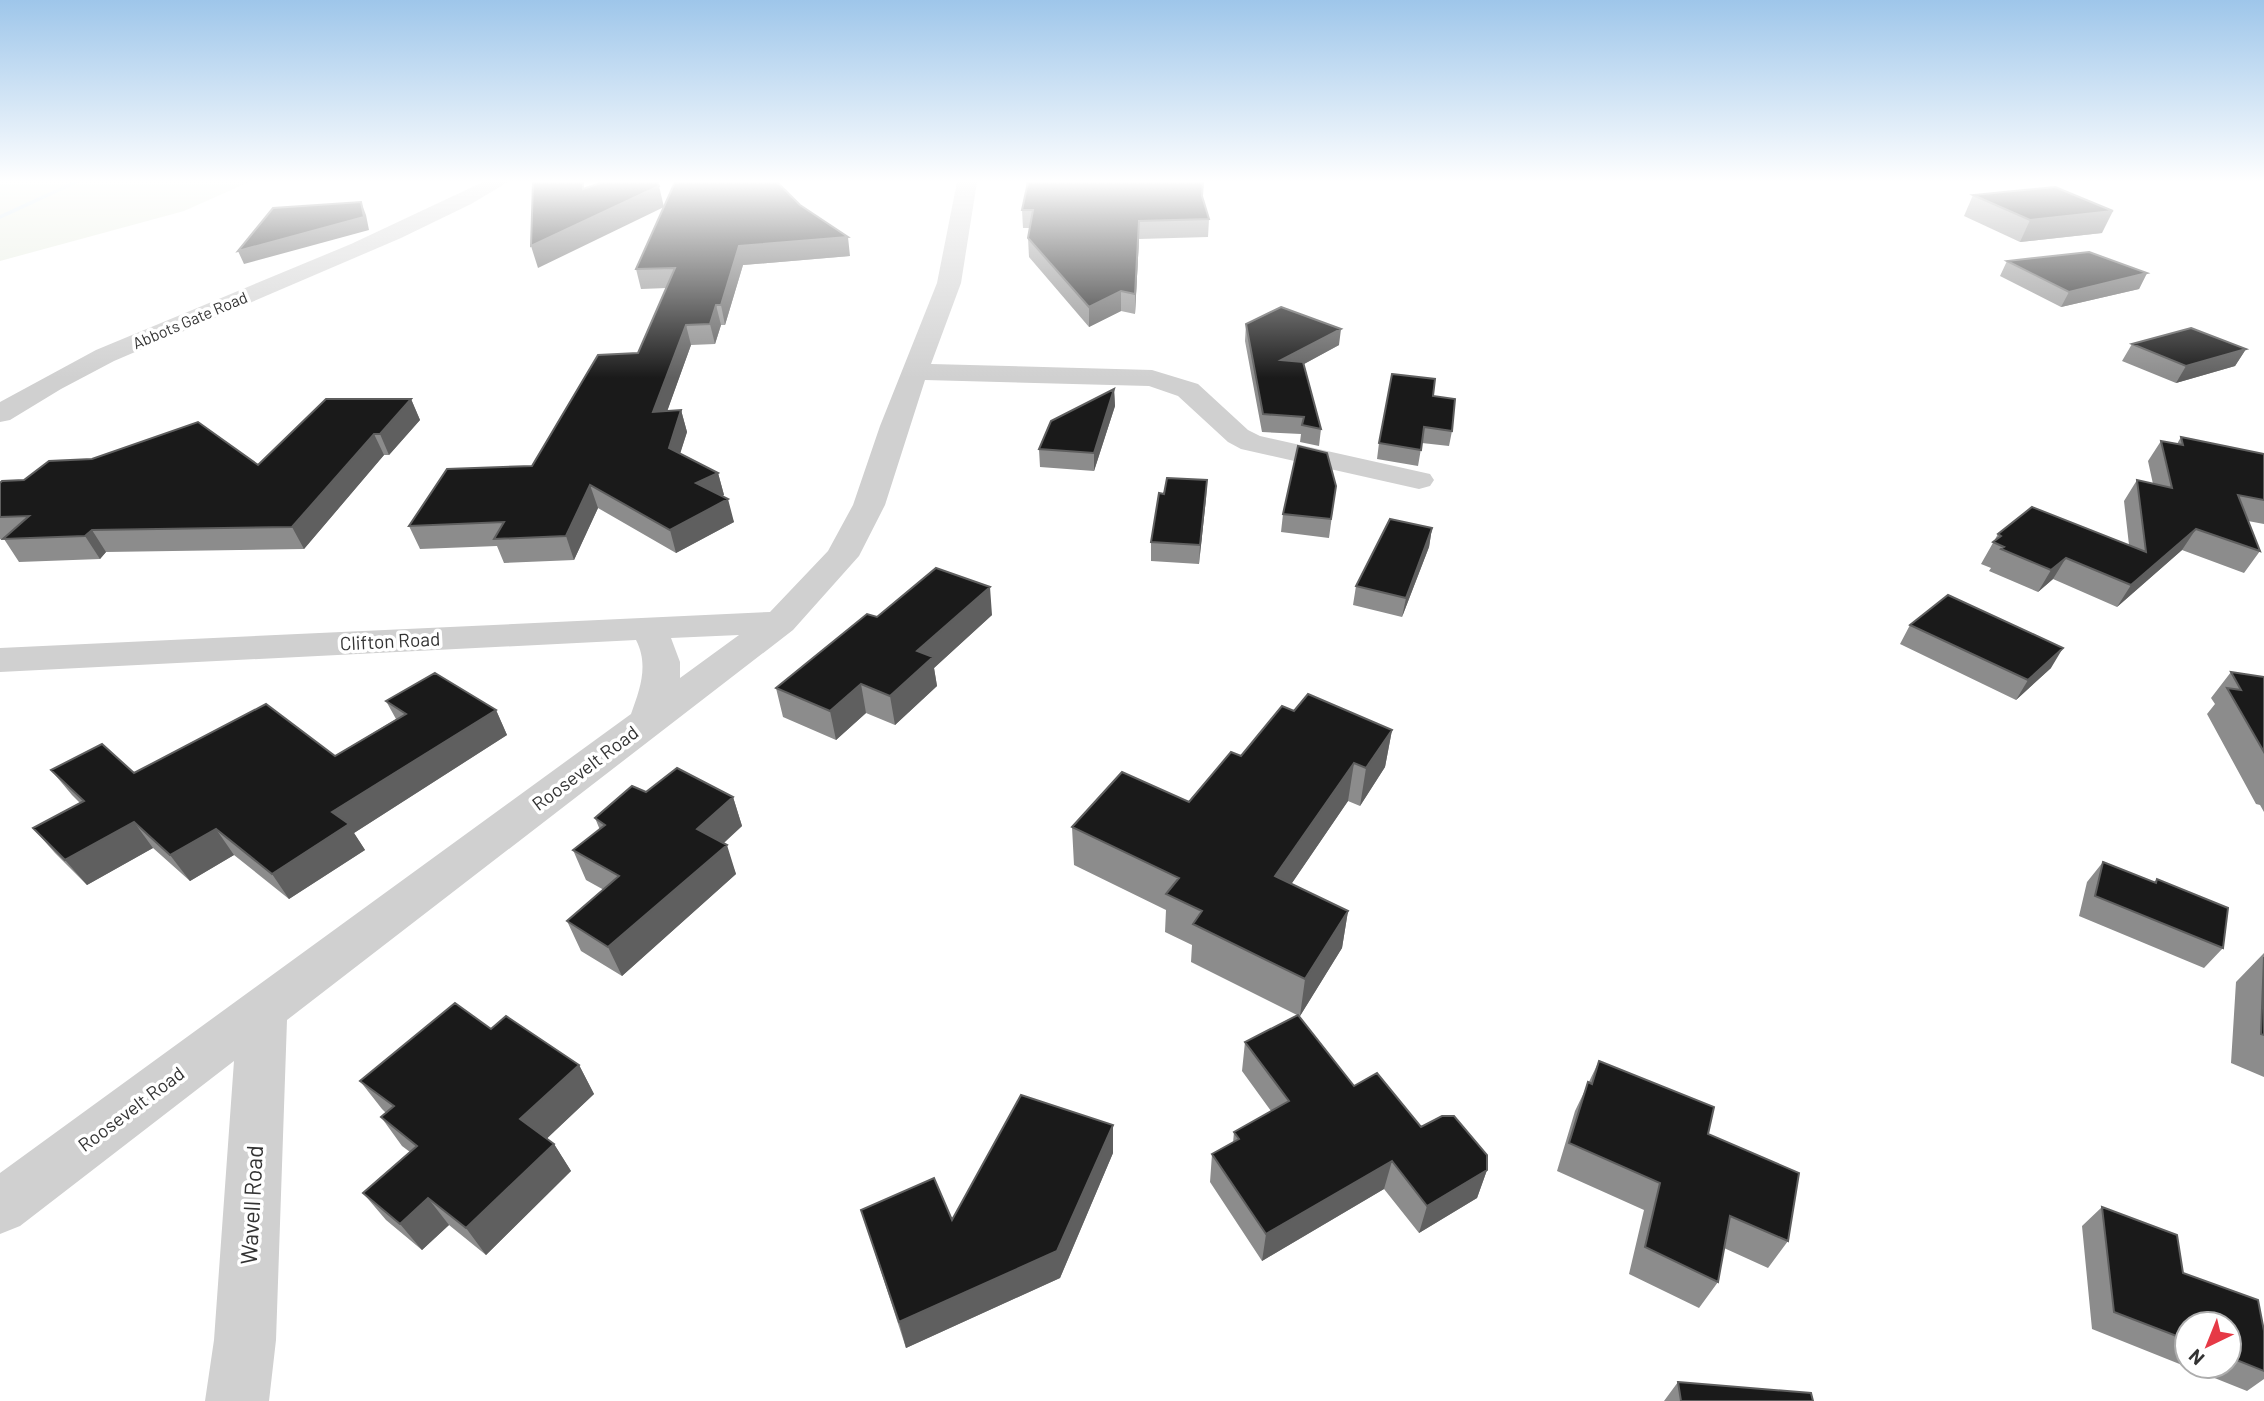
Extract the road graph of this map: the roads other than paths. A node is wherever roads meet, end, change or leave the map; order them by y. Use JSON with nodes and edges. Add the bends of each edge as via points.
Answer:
{"nodes":[{"id":1,"x":362,"y":247,"type":"edge"},
{"id":2,"x":955,"y":247,"type":"edge"},
{"id":3,"x":914,"y":372,"type":"junction"},
{"id":4,"x":0,"y":414,"type":"edge"},
{"id":5,"x":1419,"y":480,"type":"dead end"},
{"id":6,"x":780,"y":622,"type":"junction"},
{"id":7,"x":646,"y":629,"type":"junction"},
{"id":8,"x":0,"y":660,"type":"edge"},
{"id":9,"x":648,"y":720,"type":"junction"},
{"id":10,"x":264,"y":1010,"type":"junction"},
{"id":11,"x":0,"y":1207,"type":"edge"},
{"id":12,"x":237,"y":1401,"type":"edge"}],
"edges":[{"from":1,"to":4,"type":"street","name":"Abbots Gate Road","via":[[96,360],[38,388]]},
{"from":2,"to":3,"type":"street","name":"Roosevelt Road","via":[[949,283]]},
{"from":3,"to":5,"type":"street","via":[[1152,378],[1188,390],[1251,443]]},
{"from":3,"to":6,"type":"street","name":"Roosevelt Road","via":[[861,523],[842,556]]},
{"from":6,"to":7,"type":"street","name":"Clifton Road"},
{"from":6,"to":9,"type":"street","name":"Roosevelt Road"},
{"from":7,"to":8,"type":"street","name":"Clifton Road"},
{"from":7,"to":9,"type":"street","via":[[662,655],[660,685]]},
{"from":9,"to":10,"type":"street","name":"Roosevelt Road"},
{"from":10,"to":11,"type":"street","name":"Roosevelt Road"},
{"from":10,"to":12,"type":"street","name":"Wavell Road","via":[[245,1340]]}]}
